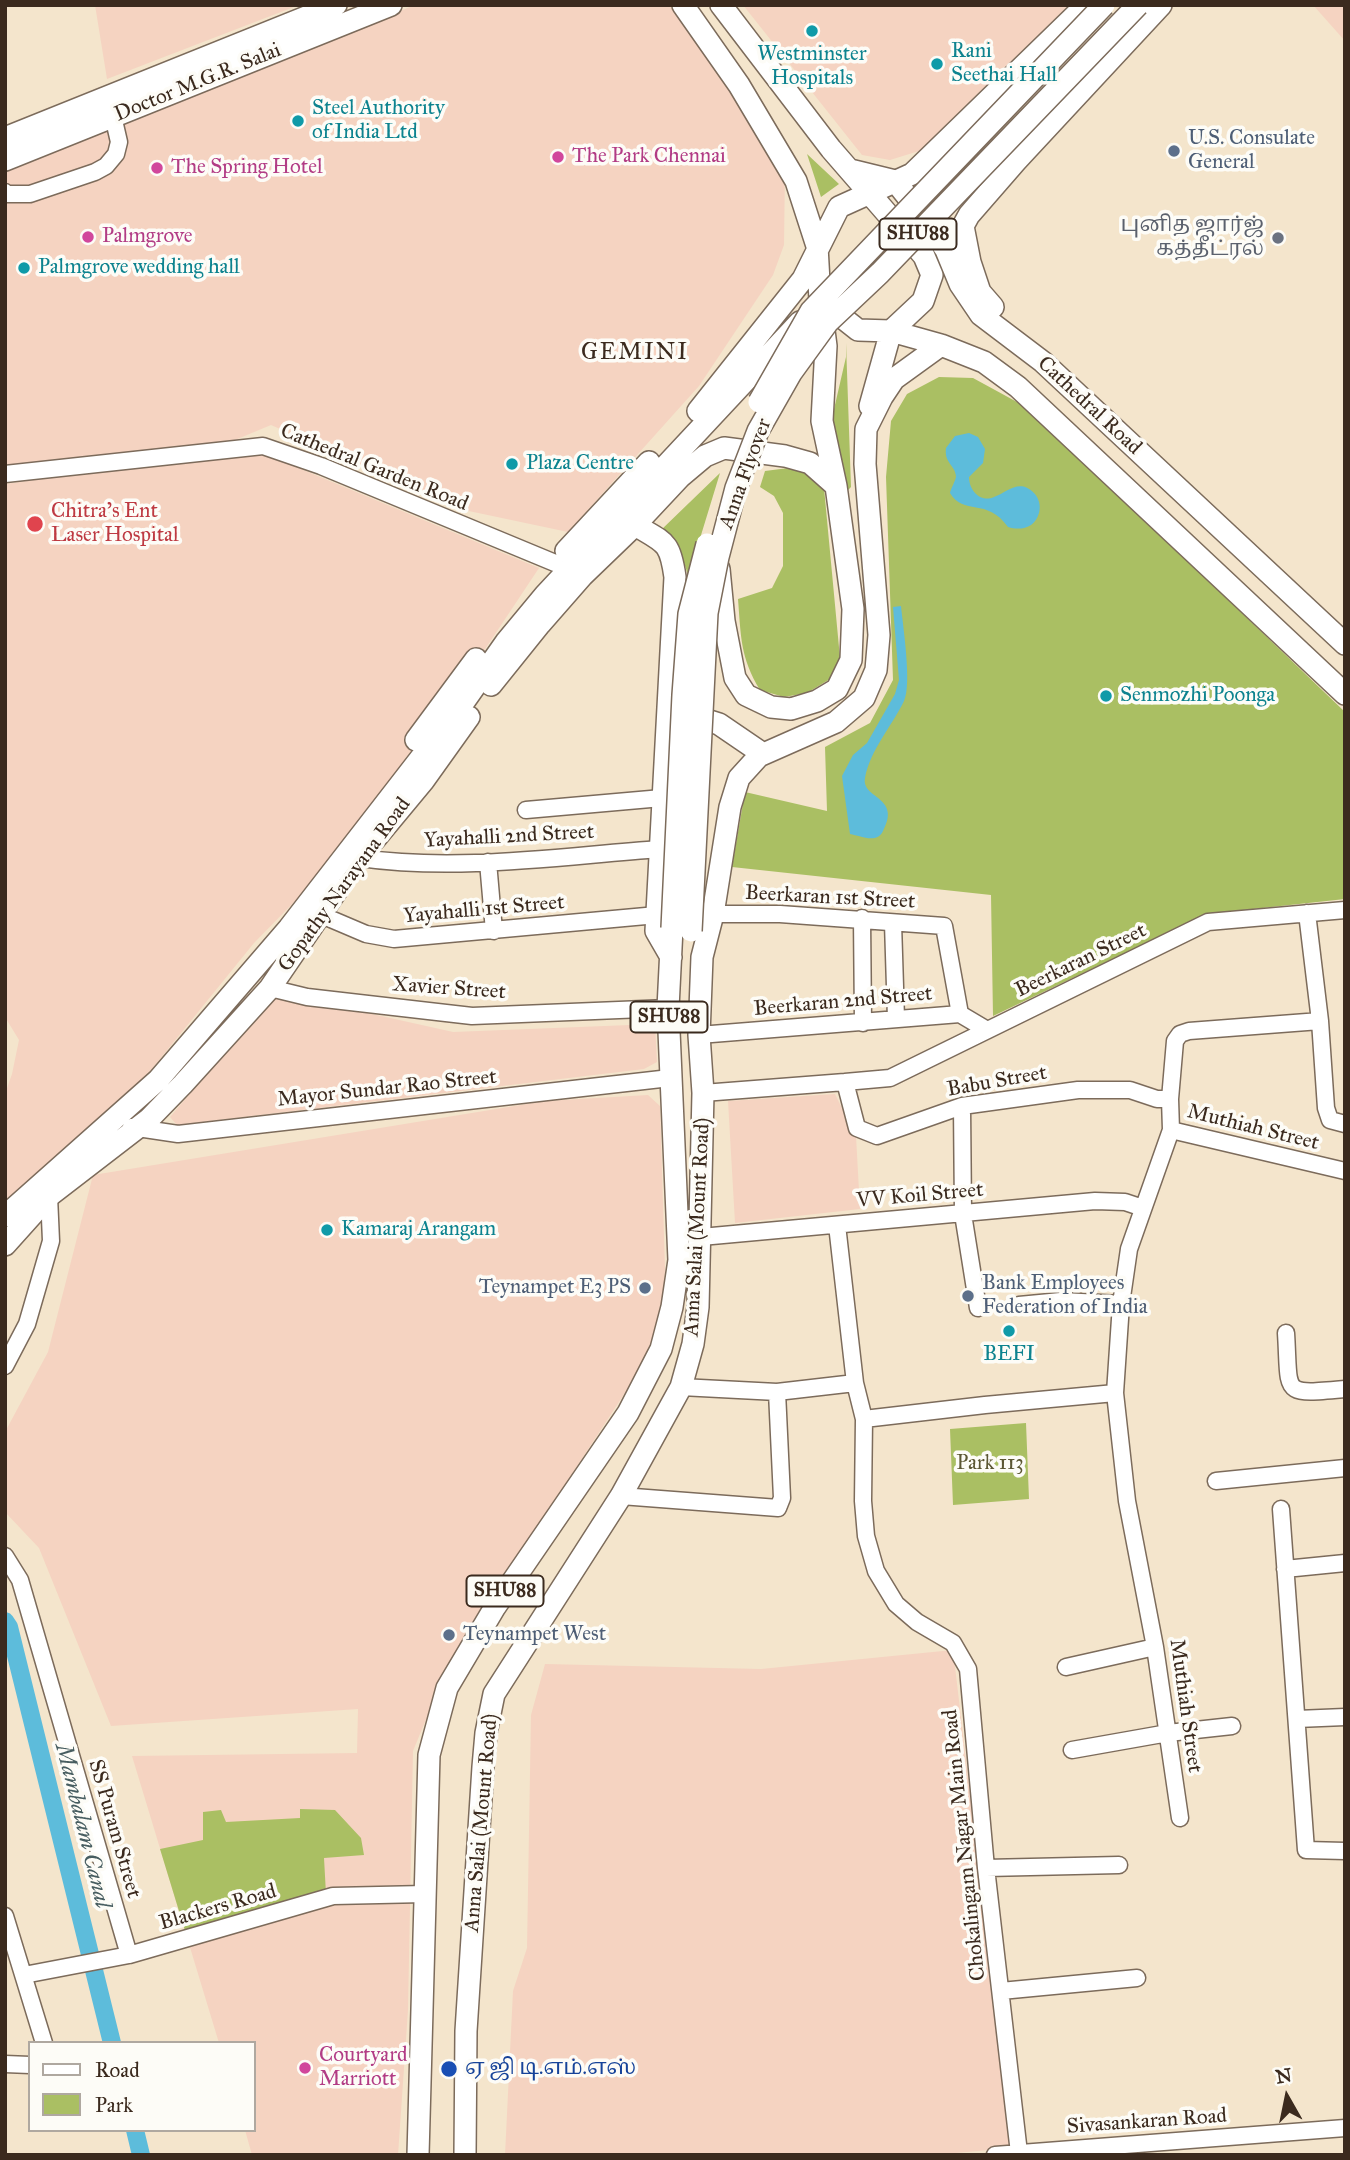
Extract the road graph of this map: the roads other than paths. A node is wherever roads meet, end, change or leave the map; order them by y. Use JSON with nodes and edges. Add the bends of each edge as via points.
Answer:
{"nodes":[{"id":1,"x":337,"y":5,"type":"edge"},
{"id":2,"x":391,"y":5,"type":"edge"},
{"id":3,"x":683,"y":5,"type":"edge"},
{"id":4,"x":720,"y":5,"type":"edge"},
{"id":5,"x":1086,"y":5,"type":"edge"},
{"id":6,"x":1104,"y":5,"type":"edge"},
{"id":7,"x":1138,"y":5,"type":"edge"},
{"id":8,"x":1161,"y":5,"type":"edge"},
{"id":9,"x":113,"y":117,"type":"junction"},
{"id":10,"x":5,"y":138,"type":"edge"},
{"id":11,"x":5,"y":160,"type":"edge"},
{"id":12,"x":850,"y":170,"type":"junction"},
{"id":13,"x":904,"y":177,"type":"junction"},
{"id":14,"x":5,"y":192,"type":"edge"},
{"id":15,"x":869,"y":193,"type":"junction"},
{"id":16,"x":963,"y":226,"type":"junction"},
{"id":17,"x":817,"y":246,"type":"junction"},
{"id":18,"x":815,"y":305,"type":"junction"},
{"id":19,"x":891,"y":331,"type":"junction"},
{"id":20,"x":941,"y":345,"type":"junction"},
{"id":21,"x":1039,"y":359,"type":"junction"},
{"id":22,"x":866,"y":429,"type":"junction"},
{"id":23,"x":5,"y":474,"type":"edge"},
{"id":24,"x":836,"y":486,"type":"junction"},
{"id":25,"x":635,"y":525,"type":"junction"},
{"id":26,"x":718,"y":557,"type":"junction"},
{"id":27,"x":555,"y":563,"type":"junction"},
{"id":28,"x":1345,"y":644,"type":"edge"},
{"id":29,"x":1345,"y":694,"type":"edge"},
{"id":30,"x":669,"y":707,"type":"junction"},
{"id":31,"x":763,"y":754,"type":"junction"},
{"id":32,"x":401,"y":783,"type":"junction"},
{"id":33,"x":662,"y":798,"type":"junction"},
{"id":34,"x":526,"y":810,"type":"dead end"},
{"id":35,"x":660,"y":849,"type":"junction"},
{"id":36,"x":360,"y":858,"type":"junction"},
{"id":37,"x":488,"y":862,"type":"junction"},
{"id":38,"x":1345,"y":910,"type":"edge"},
{"id":39,"x":1307,"y":913,"type":"junction"},
{"id":40,"x":713,"y":914,"type":"junction"},
{"id":41,"x":318,"y":915,"type":"junction"},
{"id":42,"x":862,"y":918,"type":"junction"},
{"id":43,"x":893,"y":923,"type":"junction"},
{"id":44,"x":673,"y":925,"type":"junction"},
{"id":45,"x":494,"y":931,"type":"junction"},
{"id":46,"x":702,"y":957,"type":"junction"},
{"id":47,"x":270,"y":988,"type":"junction"},
{"id":48,"x":668,"y":1008,"type":"junction"},
{"id":49,"x":960,"y":1014,"type":"junction"},
{"id":50,"x":896,"y":1019,"type":"junction"},
{"id":51,"x":1320,"y":1021,"type":"junction"},
{"id":52,"x":863,"y":1023,"type":"junction"},
{"id":53,"x":987,"y":1030,"type":"junction"},
{"id":54,"x":699,"y":1035,"type":"junction"},
{"id":55,"x":670,"y":1078,"type":"junction"},
{"id":56,"x":845,"y":1082,"type":"junction"},
{"id":57,"x":703,"y":1093,"type":"junction"},
{"id":58,"x":1170,"y":1099,"type":"junction"},
{"id":59,"x":962,"y":1106,"type":"junction"},
{"id":60,"x":108,"y":1123,"type":"junction"},
{"id":61,"x":1345,"y":1124,"type":"edge"},
{"id":62,"x":137,"y":1129,"type":"junction"},
{"id":63,"x":1171,"y":1130,"type":"junction"},
{"id":64,"x":1345,"y":1171,"type":"edge"},
{"id":65,"x":49,"y":1196,"type":"junction"},
{"id":66,"x":1143,"y":1208,"type":"junction"},
{"id":67,"x":963,"y":1214,"type":"junction"},
{"id":68,"x":16,"y":1215,"type":"edge"},
{"id":69,"x":837,"y":1225,"type":"junction"},
{"id":70,"x":701,"y":1237,"type":"junction"},
{"id":71,"x":5,"y":1245,"type":"edge"},
{"id":72,"x":1121,"y":1304,"type":"junction"},
{"id":73,"x":1019,"y":1305,"type":"dead end"},
{"id":74,"x":978,"y":1308,"type":"dead end"},
{"id":75,"x":1286,"y":1333,"type":"dead end"},
{"id":76,"x":5,"y":1366,"type":"edge"},
{"id":77,"x":855,"y":1383,"type":"junction"},
{"id":78,"x":681,"y":1387,"type":"junction"},
{"id":79,"x":1345,"y":1389,"type":"edge"},
{"id":80,"x":777,"y":1392,"type":"junction"},
{"id":81,"x":1115,"y":1394,"type":"junction"},
{"id":82,"x":864,"y":1419,"type":"junction"},
{"id":83,"x":1345,"y":1468,"type":"edge"},
{"id":84,"x":1216,"y":1481,"type":"dead end"},
{"id":85,"x":621,"y":1496,"type":"junction"},
{"id":86,"x":1281,"y":1509,"type":"dead end"},
{"id":87,"x":5,"y":1556,"type":"edge"},
{"id":88,"x":1345,"y":1563,"type":"edge"},
{"id":89,"x":1285,"y":1569,"type":"junction"},
{"id":90,"x":1155,"y":1647,"type":"junction"},
{"id":91,"x":1066,"y":1667,"type":"dead end"},
{"id":92,"x":1345,"y":1717,"type":"edge"},
{"id":93,"x":1297,"y":1719,"type":"junction"},
{"id":94,"x":1232,"y":1726,"type":"dead end"},
{"id":95,"x":1168,"y":1733,"type":"junction"},
{"id":96,"x":1072,"y":1750,"type":"dead end"},
{"id":97,"x":1180,"y":1818,"type":"dead end"},
{"id":98,"x":1345,"y":1851,"type":"edge"},
{"id":99,"x":1119,"y":1865,"type":"dead end"},
{"id":100,"x":986,"y":1868,"type":"junction"},
{"id":101,"x":425,"y":1894,"type":"junction"},
{"id":102,"x":5,"y":1916,"type":"edge"},
{"id":103,"x":129,"y":1955,"type":"junction"},
{"id":104,"x":24,"y":1975,"type":"junction"},
{"id":105,"x":1137,"y":1978,"type":"dead end"},
{"id":106,"x":1001,"y":1991,"type":"junction"},
{"id":107,"x":43,"y":2041,"type":"edge"},
{"id":108,"x":5,"y":2064,"type":"edge"},
{"id":109,"x":28,"y":2065,"type":"edge"},
{"id":110,"x":1345,"y":2128,"type":"edge"},
{"id":111,"x":1019,"y":2153,"type":"junction"},
{"id":112,"x":418,"y":2155,"type":"edge"},
{"id":113,"x":465,"y":2155,"type":"edge"},
{"id":114,"x":995,"y":2155,"type":"edge"}],
"edges":[{"from":1,"to":10,"type":"main road","name":"Doctor M.G.R. Salai"},
{"from":2,"to":9,"type":"main road","name":"Doctor M.G.R. Salai"},
{"from":3,"to":17,"type":"main road","via":[[739,85],[796,181]]},
{"from":4,"to":12,"type":"main road"},
{"from":5,"to":13,"type":"main road"},
{"from":6,"to":18,"type":"main road","name":"Anna Flyover","number":"SHU88","bridge":true},
{"from":7,"to":26,"type":"main road","name":"Anna Flyover","number":"SHU88","bridge":true,"via":[[828,323],[791,373],[758,431],[736,488]]},
{"from":8,"to":16,"type":"main road","via":[[1016,161]]},
{"from":9,"to":11,"type":"main road","name":"Doctor M.G.R. Salai"},
{"from":9,"to":14,"type":"street","via":[[119,142],[106,166],[30,194]]},
{"from":12,"to":13,"type":"main road"},
{"from":12,"to":15,"type":"main road"},
{"from":13,"to":15,"type":"main road"},
{"from":13,"to":16,"type":"main road"},
{"from":13,"to":21,"type":"main road","name":"Cathedral Road","via":[[981,315]]},
{"from":15,"to":17,"type":"main road","via":[[839,207]]},
{"from":15,"to":19,"type":"main road","via":[[924,256],[932,275],[923,301]]},
{"from":16,"to":21,"type":"main road","via":[[980,292]]},
{"from":17,"to":18,"type":"main road"},
{"from":17,"to":27,"type":"main road","via":[[803,279],[708,401]]},
{"from":18,"to":19,"type":"main road","via":[[858,330]]},
{"from":18,"to":24,"type":"main road","via":[[825,346],[822,421]]},
{"from":18,"to":32,"type":"main road","name":"Anna Flyover","bridge":true,"via":[[545,595]]},
{"from":18,"to":44,"type":"main road","name":"Anna Flyover","number":"SHU88","bridge":true,"via":[[745,429],[723,489],[689,614]]},
{"from":19,"to":20,"type":"main road","name":"Cathedral Road"},
{"from":19,"to":22,"type":"main road"},
{"from":20,"to":22,"type":"main road","via":[[894,379]]},
{"from":20,"to":29,"type":"main road","name":"Cathedral Road","via":[[984,362],[1018,387]]},
{"from":21,"to":28,"type":"main road","name":"Cathedral Road"},
{"from":22,"to":31,"type":"main road","via":[[876,670],[864,698],[836,722]]},
{"from":23,"to":27,"type":"street","name":"Cathedral Garden Road","via":[[262,446]]},
{"from":24,"to":25,"type":"main road","name":"Gopathy Narayana Road","via":[[810,463],[724,448],[705,456],[680,477]]},
{"from":24,"to":26,"type":"main road","via":[[853,609],[850,660],[837,690],[792,709],[771,707],[747,695],[735,678]]},
{"from":25,"to":30,"type":"main road","via":[[667,544],[673,561]]},
{"from":25,"to":36,"type":"main road","name":"Gopathy Narayana Road","via":[[540,624]]},
{"from":26,"to":44,"type":"main road","name":"Anna Flyover","number":"SHU88","bridge":true,"via":[[707,614]]},
{"from":27,"to":32,"type":"main road","via":[[514,609],[409,750]]},
{"from":30,"to":31,"type":"main road","via":[[719,724]]},
{"from":30,"to":33,"type":"main road"},
{"from":31,"to":40,"type":"main road","via":[[739,778]]},
{"from":32,"to":60,"type":"main road","name":"Anna Flyover","via":[[254,969],[158,1080]]},
{"from":33,"to":34,"type":"street"},
{"from":33,"to":35,"type":"main road"},
{"from":35,"to":37,"type":"street","name":"Yayahalli 2nd Street"},
{"from":35,"to":44,"type":"main road"},
{"from":36,"to":37,"type":"street","name":"Yayahalli 2nd Street","via":[[426,864]]},
{"from":36,"to":41,"type":"main road","name":"Gopathy Narayana Road"},
{"from":37,"to":45,"type":"street"},
{"from":38,"to":39,"type":"street","name":"Beerkaran Street"},
{"from":39,"to":51,"type":"street"},
{"from":39,"to":53,"type":"street","name":"Beerkaran Street","via":[[1208,922]]},
{"from":40,"to":42,"type":"street","name":"Beerkaran 1st Street"},
{"from":40,"to":46,"type":"main road"},
{"from":41,"to":45,"type":"street","name":"Yayahalli 1st Street","via":[[366,934],[394,939]]},
{"from":41,"to":47,"type":"main road","name":"Gopathy Narayana Road"},
{"from":42,"to":43,"type":"street","name":"Beerkaran 1st Street"},
{"from":42,"to":52,"type":"street"},
{"from":43,"to":49,"type":"street","name":"Beerkaran 1st Street","via":[[944,926]]},
{"from":43,"to":50,"type":"street"},
{"from":44,"to":45,"type":"street","name":"Yayahalli 1st Street"},
{"from":44,"to":46,"type":"main road","name":"Anna Flyover","number":"SHU88"},
{"from":44,"to":48,"type":"main road","name":"Anna Flyover","number":"SHU88"},
{"from":46,"to":54,"type":"main road","name":"Anna Salai (Mount Road)","number":"SHU88"},
{"from":47,"to":48,"type":"street","name":"Xavier Street","via":[[307,997],[472,1016]]},
{"from":47,"to":62,"type":"main road","name":"Gopathy Narayana Road"},
{"from":48,"to":55,"type":"main road","number":"SHU88"},
{"from":49,"to":50,"type":"street","name":"Beerkaran 2nd Street"},
{"from":49,"to":53,"type":"street","name":"Beerkaran 2nd Street"},
{"from":50,"to":52,"type":"street","name":"Beerkaran 2nd Street"},
{"from":51,"to":58,"type":"street","via":[[1180,1034],[1175,1041]]},
{"from":51,"to":61,"type":"street","via":[[1326,1108],[1330,1120]]},
{"from":52,"to":54,"type":"street","name":"Beerkaran 2nd Street"},
{"from":53,"to":56,"type":"street","name":"Beerkaran Street","via":[[890,1078]]},
{"from":54,"to":57,"type":"main road","name":"Anna Salai (Mount Road)","number":"SHU88"},
{"from":55,"to":62,"type":"street","name":"Mayor Sundar Rao Street","via":[[177,1134]]},
{"from":55,"to":101,"type":"main road","name":"Anna Salai (Mount Road)","number":"SHU88","via":[[678,1260],[661,1349],[628,1413],[495,1607],[447,1688],[429,1755]]},
{"from":56,"to":57,"type":"street"},
{"from":56,"to":59,"type":"street","name":"Babu Street","via":[[857,1128],[877,1136]]},
{"from":57,"to":70,"type":"main road","name":"Anna Salai (Mount Road)","number":"SHU88"},
{"from":58,"to":59,"type":"street","name":"Babu Street","via":[[1130,1090],[1078,1090]]},
{"from":58,"to":63,"type":"street"},
{"from":59,"to":67,"type":"street"},
{"from":60,"to":62,"type":"street","name":"Mayor Sundar Rao Street"},
{"from":60,"to":68,"type":"main road","name":"Anna Flyover"},
{"from":62,"to":65,"type":"main road","name":"Gopathy Narayana Road"},
{"from":63,"to":64,"type":"street","name":"Muthiah Street"},
{"from":63,"to":66,"type":"street","name":"Muthiah Street"},
{"from":65,"to":68,"type":"main road","name":"Gopathy Narayana Road"},
{"from":65,"to":76,"type":"street","via":[[51,1241],[27,1324]]},
{"from":66,"to":67,"type":"street","name":"VV Koil Street","via":[[1095,1201]]},
{"from":66,"to":72,"type":"street","name":"Muthiah Street","via":[[1129,1249]]},
{"from":67,"to":69,"type":"street","name":"VV Koil Street"},
{"from":67,"to":74,"type":"street"},
{"from":68,"to":71,"type":"main road"},
{"from":69,"to":70,"type":"street","name":"VV Koil Street"},
{"from":69,"to":77,"type":"street","name":"Chokalingam Nagar Main Road"},
{"from":70,"to":78,"type":"main road","name":"Anna Salai (Mount Road)","number":"SHU88","via":[[695,1332]]},
{"from":72,"to":73,"type":"street","via":[[1061,1301]]},
{"from":72,"to":81,"type":"street","name":"Muthiah Street"},
{"from":75,"to":79,"type":"street","via":[[1289,1383],[1295,1391]]},
{"from":77,"to":80,"type":"street"},
{"from":77,"to":82,"type":"street","name":"Chokalingam Nagar Main Road"},
{"from":78,"to":80,"type":"street"},
{"from":78,"to":85,"type":"main road","name":"Anna Salai (Mount Road)","number":"SHU88"},
{"from":80,"to":85,"type":"street","via":[[782,1498],[778,1508]]},
{"from":81,"to":82,"type":"street"},
{"from":81,"to":90,"type":"street","name":"Muthiah Street","via":[[1126,1501]]},
{"from":82,"to":100,"type":"street","name":"Chokalingam Nagar Main Road","via":[[863,1501],[876,1571],[896,1604],[953,1643],[968,1669]]},
{"from":83,"to":84,"type":"street"},
{"from":85,"to":113,"type":"main road","name":"Anna Salai (Mount Road)","number":"SHU88","via":[[494,1694],[485,1744],[466,2031]]},
{"from":86,"to":89,"type":"street"},
{"from":87,"to":103,"type":"street","name":"SS Puram Street","via":[[20,1580]]},
{"from":88,"to":89,"type":"street"},
{"from":89,"to":93,"type":"street"},
{"from":90,"to":91,"type":"street"},
{"from":90,"to":95,"type":"street","name":"Muthiah Street"},
{"from":92,"to":93,"type":"street"},
{"from":93,"to":98,"type":"street","via":[[1306,1850]]},
{"from":94,"to":95,"type":"street"},
{"from":95,"to":96,"type":"street"},
{"from":95,"to":97,"type":"street","name":"Muthiah Street"},
{"from":99,"to":100,"type":"street"},
{"from":100,"to":106,"type":"street","name":"Chokalingam Nagar Main Road"},
{"from":101,"to":103,"type":"street","name":"Blackers Road","via":[[333,1896]]},
{"from":101,"to":112,"type":"main road","name":"Anna Salai (Mount Road)","number":"SHU88"},
{"from":102,"to":104,"type":"street"},
{"from":103,"to":104,"type":"street","name":"Blackers Road"},
{"from":104,"to":107,"type":"street"},
{"from":105,"to":106,"type":"street"},
{"from":106,"to":111,"type":"street","name":"Chokalingam Nagar Main Road"},
{"from":108,"to":109,"type":"street"},
{"from":110,"to":111,"type":"street","name":"Sivasankaran Road"},
{"from":111,"to":114,"type":"street","name":"Sivasankaran Road"}]}
